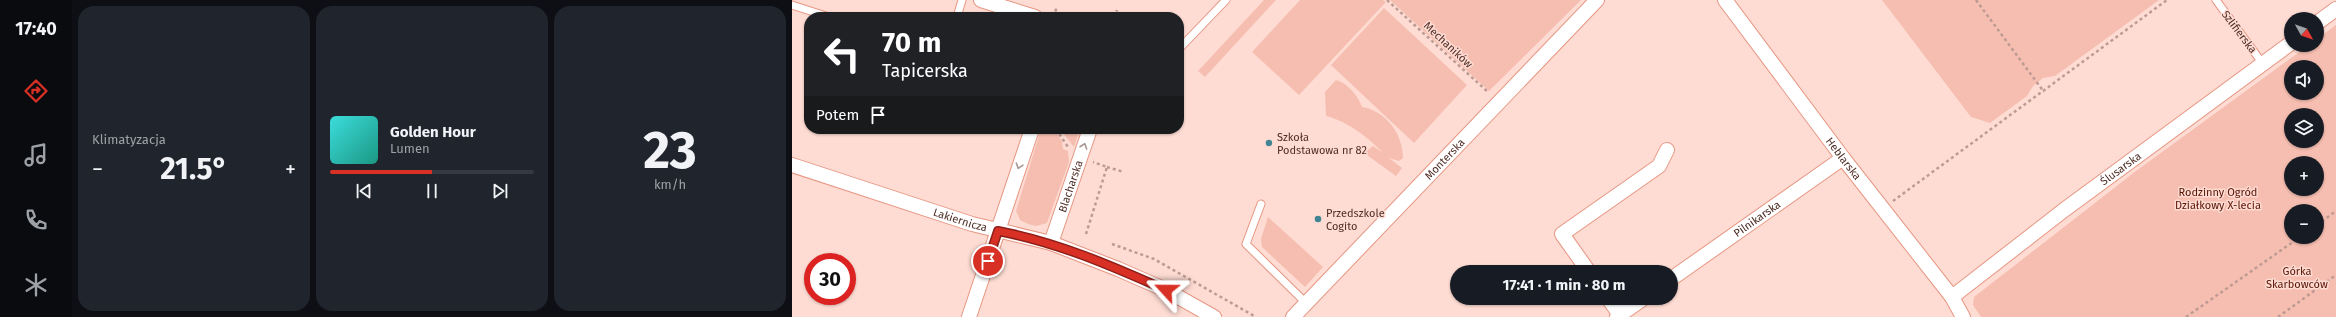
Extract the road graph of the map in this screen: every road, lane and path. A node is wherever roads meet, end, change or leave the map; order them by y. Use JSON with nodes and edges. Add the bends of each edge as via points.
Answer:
{"nodes":[{"id":1,"x":962,"y":0,"type":"edge"},
{"id":2,"x":981,"y":0,"type":"edge"},
{"id":3,"x":1226,"y":0,"type":"edge"},
{"id":4,"x":1387,"y":0,"type":"edge"},
{"id":5,"x":1597,"y":0,"type":"edge"},
{"id":6,"x":1725,"y":0,"type":"edge"},
{"id":7,"x":1976,"y":0,"type":"edge"},
{"id":8,"x":2167,"y":0,"type":"edge"},
{"id":9,"x":2216,"y":0,"type":"edge"},
{"id":10,"x":792,"y":6,"type":"edge"},
{"id":11,"x":1057,"y":7,"type":"dead end"},
{"id":12,"x":2336,"y":9,"type":"edge"},
{"id":13,"x":812,"y":12,"type":"edge"},
{"id":14,"x":958,"y":12,"type":"edge"},
{"id":15,"x":1019,"y":12,"type":"edge"},
{"id":16,"x":1055,"y":12,"type":"edge"},
{"id":17,"x":2324,"y":18,"type":"edge"},
{"id":18,"x":1184,"y":44,"type":"edge"},
{"id":19,"x":2284,"y":48,"type":"edge"},
{"id":20,"x":2263,"y":64,"type":"junction"},
{"id":21,"x":2044,"y":92,"type":"junction"},
{"id":22,"x":1498,"y":102,"type":"junction"},
{"id":23,"x":1030,"y":134,"type":"edge"},
{"id":24,"x":1059,"y":134,"type":"edge"},
{"id":25,"x":1088,"y":134,"type":"edge"},
{"id":26,"x":1069,"y":149,"type":"dead end"},
{"id":27,"x":1667,"y":150,"type":"dead end"},
{"id":28,"x":1843,"y":158,"type":"junction"},
{"id":29,"x":1090,"y":161,"type":"dead end"},
{"id":30,"x":792,"y":165,"type":"edge"},
{"id":31,"x":1108,"y":167,"type":"junction"},
{"id":32,"x":1124,"y":172,"type":"dead end"},
{"id":33,"x":1261,"y":204,"type":"dead end"},
{"id":34,"x":1882,"y":209,"type":"junction"},
{"id":35,"x":2336,"y":211,"type":"edge"},
{"id":36,"x":2324,"y":220,"type":"edge"},
{"id":37,"x":998,"y":231,"type":"junction"},
{"id":38,"x":1086,"y":234,"type":"dead end"},
{"id":39,"x":1051,"y":243,"type":"junction"},
{"id":40,"x":1112,"y":244,"type":"dead end"},
{"id":41,"x":2290,"y":244,"type":"edge"},
{"id":42,"x":1584,"y":265,"type":"edge"},
{"id":43,"x":1678,"y":274,"type":"edge"},
{"id":44,"x":2336,"y":275,"type":"edge"},
{"id":45,"x":1952,"y":297,"type":"junction"},
{"id":46,"x":1306,"y":303,"type":"junction"},
{"id":47,"x":1612,"y":305,"type":"edge"},
{"id":48,"x":1634,"y":305,"type":"edge"},
{"id":49,"x":1618,"y":316,"type":"edge"},
{"id":50,"x":969,"y":317,"type":"edge"},
{"id":51,"x":1214,"y":317,"type":"edge"},
{"id":52,"x":1256,"y":317,"type":"edge"},
{"id":53,"x":1293,"y":317,"type":"edge"},
{"id":54,"x":1963,"y":317,"type":"edge"},
{"id":55,"x":2186,"y":317,"type":"edge"},
{"id":56,"x":2278,"y":317,"type":"edge"}],
"edges":[{"from":1,"to":14,"type":"lane"},
{"from":2,"to":15,"type":"street"},
{"from":3,"to":18,"type":"lane"},
{"from":4,"to":22,"type":"path","name":"Mechaników"},
{"from":5,"to":22,"type":"street","name":"Monterska"},
{"from":6,"to":28,"type":"street","name":"Heblarska"},
{"from":7,"to":21,"type":"path"},
{"from":8,"to":21,"type":"path"},
{"from":9,"to":20,"type":"lane","name":"Szlifierska"},
{"from":10,"to":13,"type":"lane"},
{"from":11,"to":16,"type":"path"},
{"from":12,"to":17,"type":"street"},
{"from":19,"to":20,"type":"street","name":"Ślusarska"},
{"from":20,"to":45,"type":"street","name":"Ślusarska","via":[[2064,210]]},
{"from":21,"to":34,"type":"path"},
{"from":22,"to":46,"type":"street","name":"Monterska"},
{"from":23,"to":37,"type":"street","one_way":true},
{"from":24,"to":26,"type":"path"},
{"from":39,"to":25,"type":"street","name":"Blacharska","one_way":true},
{"from":27,"to":42,"type":"street","via":[[1659,166],[1562,234]]},
{"from":28,"to":34,"type":"street","name":"Heblarska"},
{"from":28,"to":43,"type":"street","name":"Pilnikarska"},
{"from":29,"to":31,"type":"path"},
{"from":30,"to":37,"type":"street","name":"Lakiernicza"},
{"from":31,"to":32,"type":"path"},
{"from":31,"to":38,"type":"path"},
{"from":33,"to":46,"type":"lane","via":[[1246,244]]},
{"from":34,"to":45,"type":"street","name":"Heblarska"},
{"from":35,"to":36,"type":"path"},
{"from":37,"to":39,"type":"street","name":"Lakiernicza"},
{"from":37,"to":50,"type":"street"},
{"from":39,"to":51,"type":"street","name":"Lakiernicza","via":[[1118,268],[1166,290]]},
{"from":40,"to":52,"type":"path","via":[[1154,259]]},
{"from":41,"to":55,"type":"path"},
{"from":44,"to":56,"type":"path"},
{"from":45,"to":54,"type":"street","name":"Heblarska"},
{"from":46,"to":53,"type":"street","name":"Monterska"},
{"from":47,"to":49,"type":"street"},
{"from":48,"to":49,"type":"street"}]}
